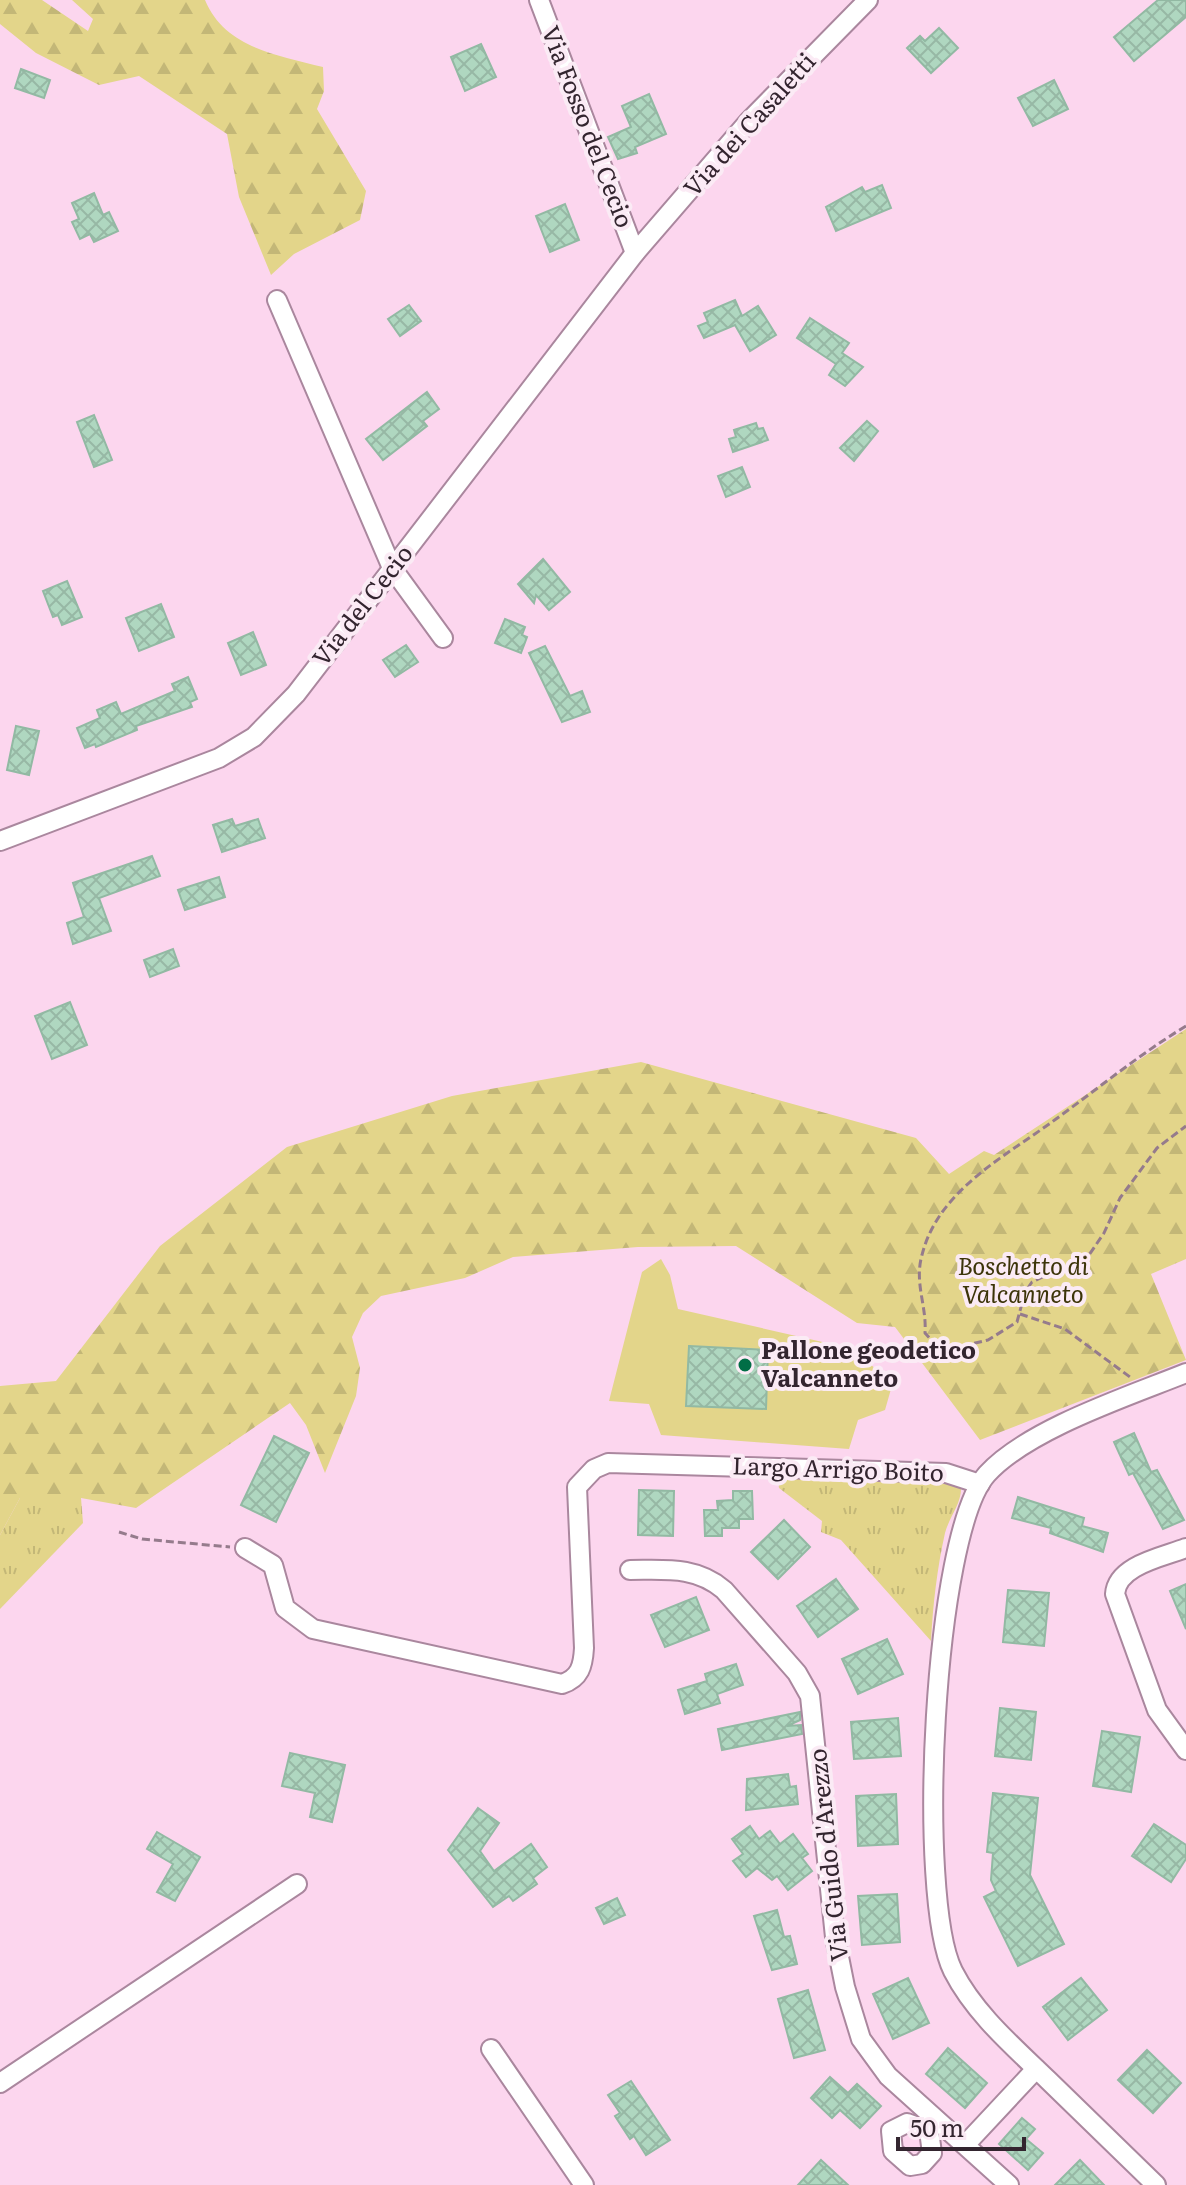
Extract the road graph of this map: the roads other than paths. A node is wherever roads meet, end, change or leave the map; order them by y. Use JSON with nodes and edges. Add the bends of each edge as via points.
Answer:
{"nodes":[{"id":1,"x":539,"y":0,"type":"edge"},
{"id":2,"x":868,"y":0,"type":"edge"},
{"id":3,"x":635,"y":253,"type":"junction"},
{"id":4,"x":277,"y":300,"type":"dead end"},
{"id":5,"x":392,"y":568,"type":"junction"},
{"id":6,"x":443,"y":638,"type":"dead end"},
{"id":7,"x":0,"y":841,"type":"edge"},
{"id":8,"x":1186,"y":1373,"type":"edge"},
{"id":9,"x":980,"y":1484,"type":"junction"},
{"id":10,"x":245,"y":1548,"type":"road end"},
{"id":11,"x":1186,"y":1548,"type":"edge"},
{"id":12,"x":630,"y":1570,"type":"dead end"},
{"id":13,"x":1186,"y":1750,"type":"edge"},
{"id":14,"x":297,"y":1884,"type":"dead end"},
{"id":15,"x":491,"y":2049,"type":"dead end"},
{"id":16,"x":1036,"y":2069,"type":"junction"},
{"id":17,"x":0,"y":2083,"type":"edge"},
{"id":18,"x":965,"y":2145,"type":"junction"},
{"id":19,"x":584,"y":2185,"type":"edge"},
{"id":20,"x":1009,"y":2185,"type":"edge"},
{"id":21,"x":1156,"y":2185,"type":"edge"}],
"edges":[{"from":1,"to":3,"type":"street","name":"Via Fosso del Cecio"},
{"from":2,"to":3,"type":"street","name":"Via dei Casaletti","via":[[749,121]]},
{"from":3,"to":5,"type":"street","name":"Via del Cecio"},
{"from":4,"to":5,"type":"street"},
{"from":5,"to":6,"type":"street"},
{"from":5,"to":7,"type":"street","name":"Via del Cecio","via":[[296,694],[248,741],[208,763]]},
{"from":8,"to":9,"type":"street","via":[[1042,1436],[998,1464]]},
{"from":9,"to":10,"type":"street","name":"Largo Arrigo Boito","via":[[946,1473],[608,1463],[594,1469],[577,1487],[583,1666],[573,1680],[562,1684],[313,1629],[285,1608],[273,1565]]},
{"from":9,"to":16,"type":"street","name":"Largo Arrigo Boito","via":[[953,1577],[942,1662],[931,1833],[934,1890],[941,1939],[954,1973]]},
{"from":11,"to":13,"type":"street","via":[[1129,1570],[1118,1580],[1115,1594],[1154,1704]]},
{"from":12,"to":18,"type":"street","name":"Via Guido d'Arezzo","via":[[690,1571],[711,1580],[802,1680],[813,1706],[835,1937],[861,2039],[933,2126]]},
{"from":14,"to":17,"type":"street"},
{"from":15,"to":19,"type":"street"},
{"from":16,"to":18,"type":"street"},
{"from":16,"to":21,"type":"street","name":"Largo Arrigo Boito"},
{"from":18,"to":20,"type":"street","name":"Via Guido d'Arezzo"}]}
